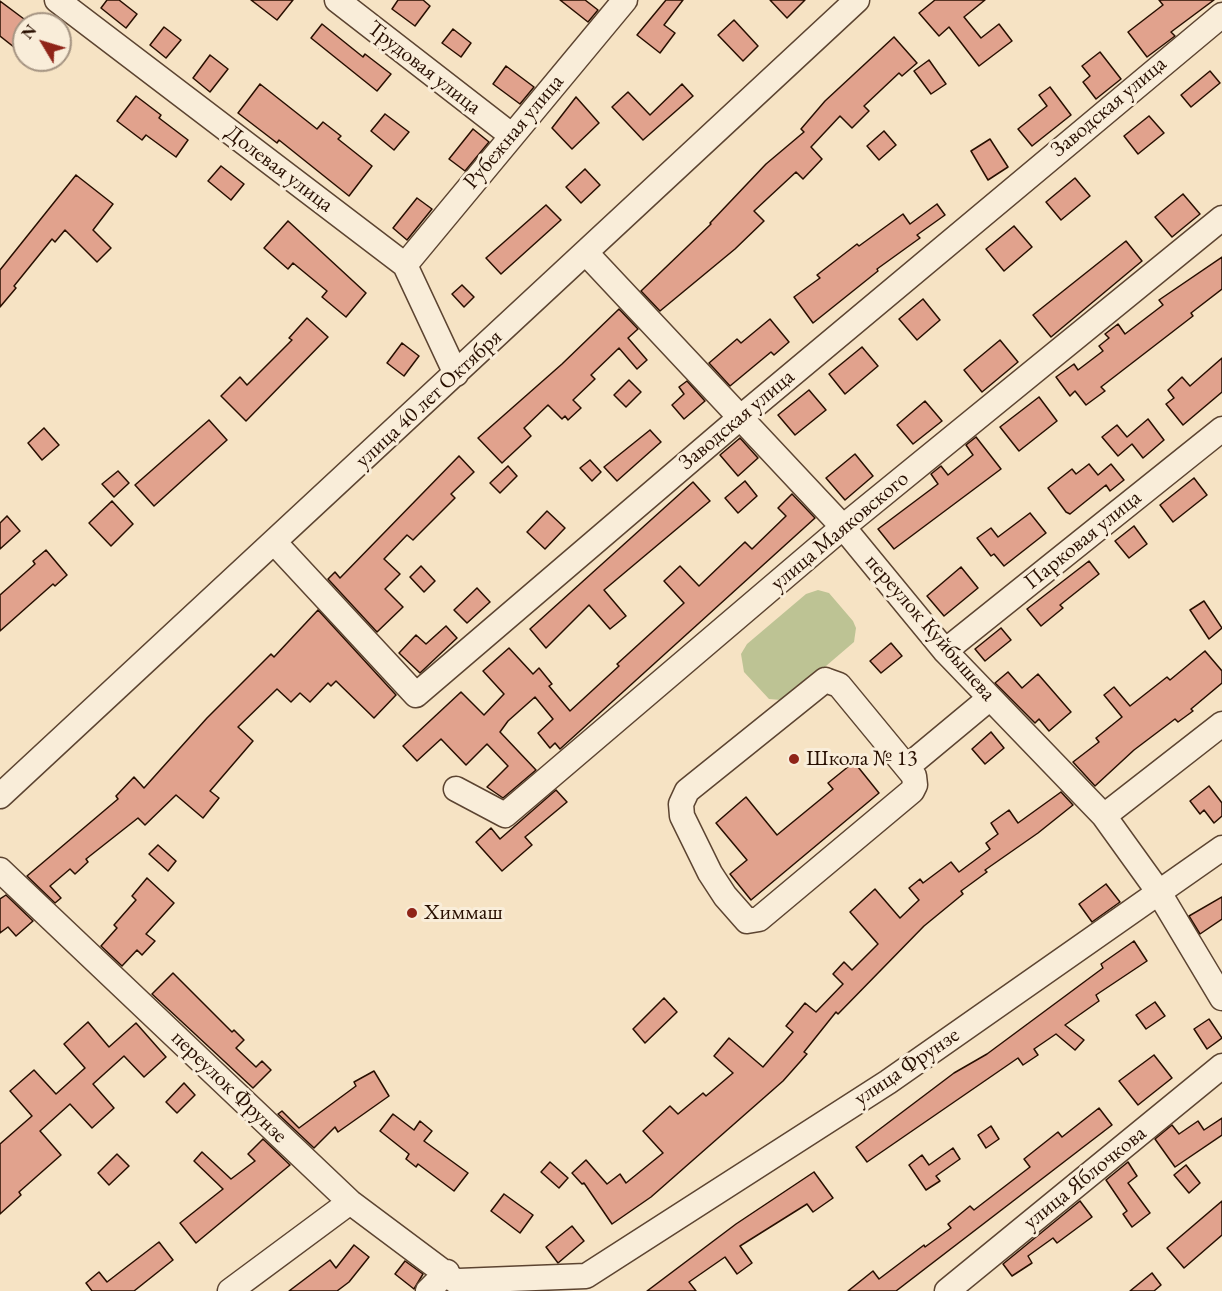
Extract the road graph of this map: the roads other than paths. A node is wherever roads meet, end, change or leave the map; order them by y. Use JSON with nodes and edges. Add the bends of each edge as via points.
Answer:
{"nodes":[{"id":1,"x":337,"y":0,"type":"edge"},
{"id":2,"x":624,"y":0,"type":"edge"},
{"id":3,"x":857,"y":0,"type":"edge"},
{"id":4,"x":64,"y":2,"type":"edge"},
{"id":5,"x":1222,"y":15,"type":"edge"},
{"id":6,"x":511,"y":135,"type":"junction"},
{"id":7,"x":1222,"y":218,"type":"edge"},
{"id":8,"x":586,"y":253,"type":"junction"},
{"id":9,"x":405,"y":265,"type":"junction"},
{"id":10,"x":456,"y":374,"type":"junction"},
{"id":11,"x":741,"y":417,"type":"junction"},
{"id":12,"x":1222,"y":429,"type":"edge"},
{"id":13,"x":843,"y":527,"type":"junction"},
{"id":14,"x":274,"y":542,"type":"junction"},
{"id":15,"x":945,"y":651,"type":"junction"},
{"id":16,"x":990,"y":698,"type":"junction"},
{"id":17,"x":1222,"y":724,"type":"edge"},
{"id":18,"x":907,"y":767,"type":"junction"},
{"id":19,"x":456,"y":789,"type":"dead end"},
{"id":20,"x":0,"y":796,"type":"edge"},
{"id":21,"x":1104,"y":816,"type":"junction"},
{"id":22,"x":1222,"y":848,"type":"edge"},
{"id":23,"x":0,"y":870,"type":"edge"},
{"id":24,"x":1158,"y":891,"type":"junction"},
{"id":25,"x":1222,"y":998,"type":"edge"},
{"id":26,"x":1222,"y":1066,"type":"edge"},
{"id":27,"x":350,"y":1202,"type":"junction"},
{"id":28,"x":458,"y":1281,"type":"edge"},
{"id":29,"x":582,"y":1283,"type":"edge"},
{"id":30,"x":230,"y":1291,"type":"edge"},
{"id":31,"x":428,"y":1291,"type":"edge"},
{"id":32,"x":947,"y":1291,"type":"edge"}],
"edges":[{"from":1,"to":6,"type":"street","name":"Трудовая улица"},
{"from":2,"to":6,"type":"street","name":"Рубежная улица"},
{"from":3,"to":8,"type":"street","name":"улица 40 лет Октября"},
{"from":4,"to":9,"type":"street","name":"Долевая улица"},
{"from":5,"to":11,"type":"street","name":"Заводская улица"},
{"from":6,"to":9,"type":"street","name":"Рубежная улица"},
{"from":7,"to":13,"type":"street","name":"улица Маяковского"},
{"from":8,"to":10,"type":"street","name":"улица 40 лет Октября"},
{"from":8,"to":11,"type":"street","name":"переулок Куйбышева"},
{"from":9,"to":10,"type":"street","name":"Долевая улица"},
{"from":10,"to":14,"type":"street","name":"улица 40 лет Октября"},
{"from":11,"to":13,"type":"street","name":"переулок Куйбышева"},
{"from":11,"to":14,"type":"street","name":"Заводская улица","via":[[416,695]]},
{"from":12,"to":15,"type":"street","name":"Парковая улица"},
{"from":13,"to":15,"type":"street","name":"переулок Куйбышева"},
{"from":13,"to":19,"type":"street","name":"улица Маяковского","via":[[505,815]]},
{"from":14,"to":20,"type":"street","name":"улица 40 лет Октября"},
{"from":15,"to":16,"type":"street","name":"переулок Куйбышева"},
{"from":16,"to":18,"type":"street"},
{"from":16,"to":21,"type":"street","name":"переулок Куйбышева"},
{"from":17,"to":21,"type":"street"},
{"from":18,"to":18,"type":"street","via":[[915,779],[912,791],[754,921],[743,918],[725,896],[680,809],[687,791],[825,680],[839,685]]},
{"from":21,"to":24,"type":"street","name":"переулок Куйбышева"},
{"from":22,"to":24,"type":"street","name":"улица Фрунзе"},
{"from":23,"to":27,"type":"street","name":"переулок Фрунзе"},
{"from":24,"to":25,"type":"street","name":"переулок Куйбышева"},
{"from":24,"to":29,"type":"street","name":"улица Фрунзе","via":[[888,1082]]},
{"from":26,"to":32,"type":"street","name":"улица Яблочкова"},
{"from":27,"to":28,"type":"street","name":"переулок Фрунзе"},
{"from":27,"to":30,"type":"street"},
{"from":28,"to":29,"type":"street","name":"улица Фрунзе"},
{"from":28,"to":31,"type":"street"}]}
